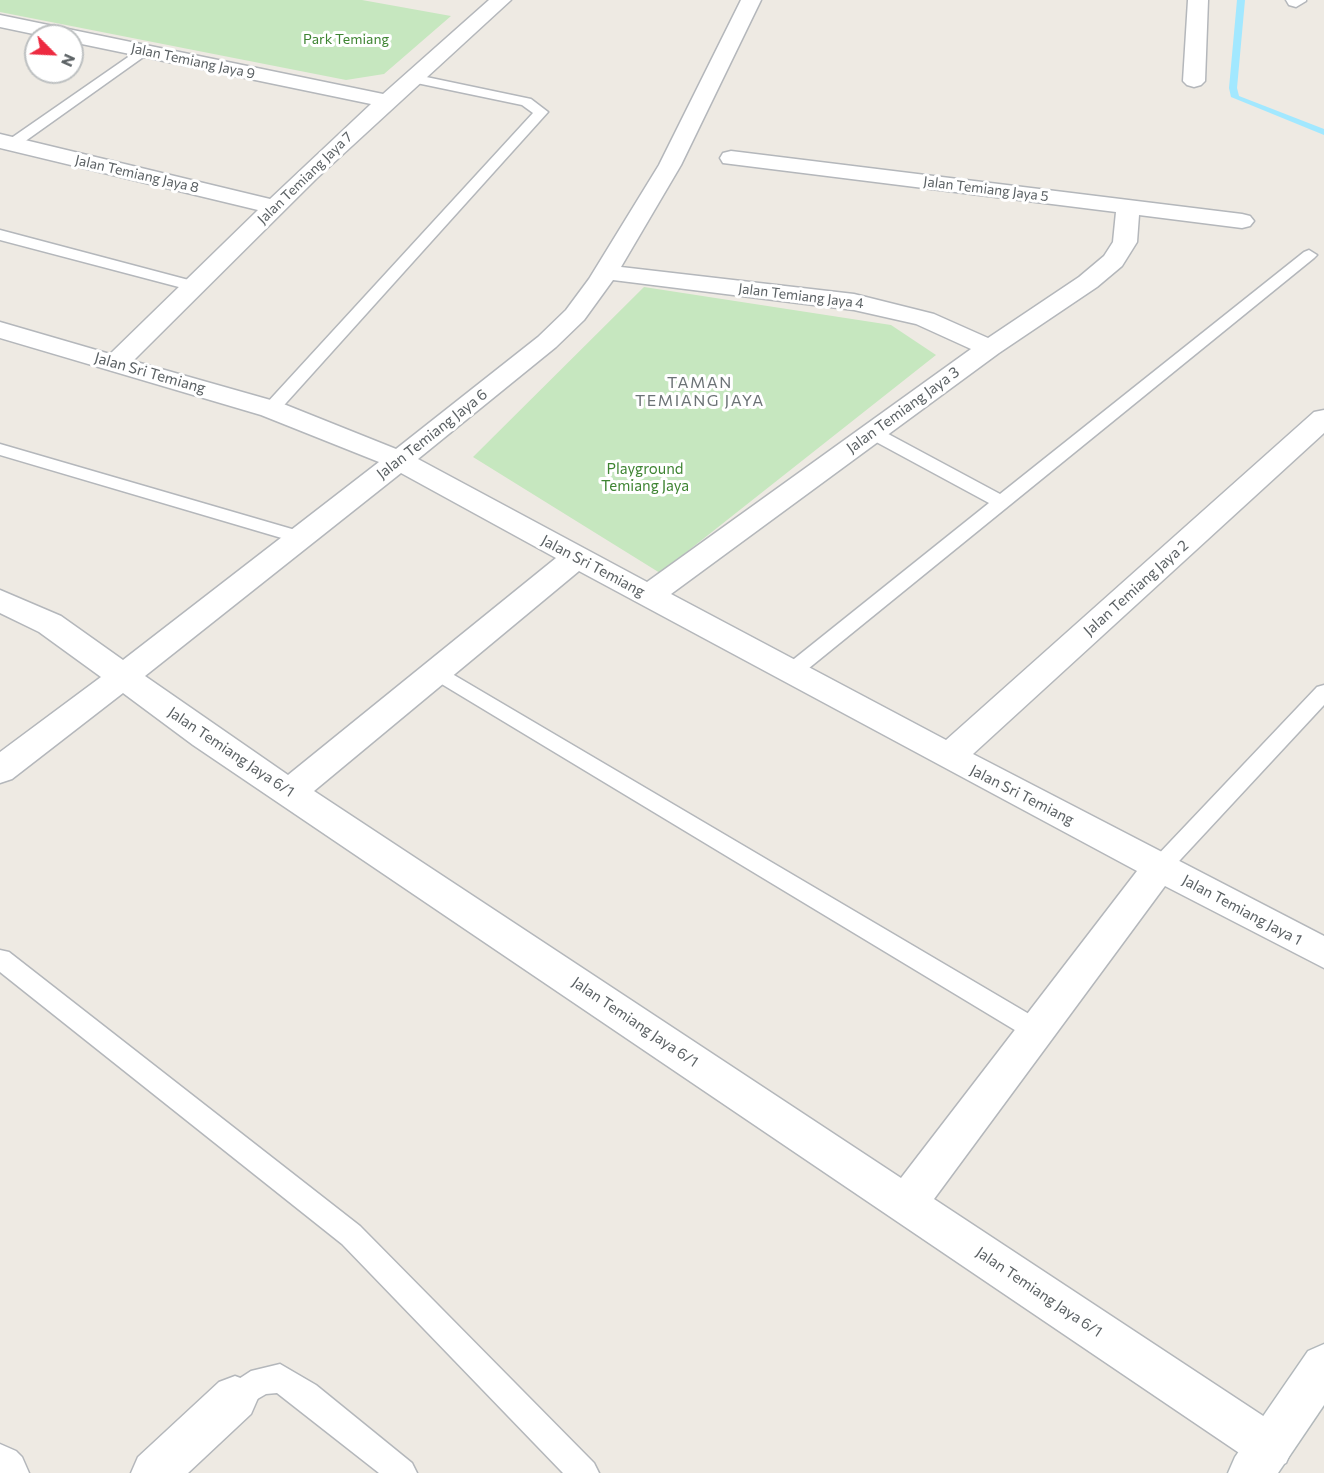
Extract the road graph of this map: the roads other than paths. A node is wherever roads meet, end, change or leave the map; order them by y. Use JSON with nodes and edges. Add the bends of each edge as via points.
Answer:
{"nodes":[{"id":1,"x":501,"y":0,"type":"edge"},
{"id":2,"x":751,"y":0,"type":"edge"},
{"id":3,"x":1198,"y":0,"type":"edge"},
{"id":4,"x":0,"y":21,"type":"edge"},
{"id":5,"x":144,"y":50,"type":"junction"},
{"id":6,"x":412,"y":78,"type":"junction"},
{"id":7,"x":1194,"y":81,"type":"dead end"},
{"id":8,"x":387,"y":101,"type":"junction"},
{"id":9,"x":6,"y":143,"type":"edge"},
{"id":10,"x":731,"y":158,"type":"dead end"},
{"id":11,"x":275,"y":207,"type":"junction"},
{"id":12,"x":1128,"y":207,"type":"junction"},
{"id":13,"x":1242,"y":221,"type":"dead end"},
{"id":14,"x":0,"y":235,"type":"edge"},
{"id":15,"x":1308,"y":255,"type":"dead end"},
{"id":16,"x":605,"y":272,"type":"junction"},
{"id":17,"x":194,"y":286,"type":"junction"},
{"id":18,"x":0,"y":330,"type":"edge"},
{"id":19,"x":990,"y":348,"type":"junction"},
{"id":20,"x":116,"y":363,"type":"junction"},
{"id":21,"x":271,"y":409,"type":"junction"},
{"id":22,"x":1324,"y":418,"type":"edge"},
{"id":23,"x":873,"y":433,"type":"junction"},
{"id":24,"x":0,"y":449,"type":"edge"},
{"id":25,"x":398,"y":460,"type":"junction"},
{"id":26,"x":1002,"y":502,"type":"junction"},
{"id":27,"x":302,"y":538,"type":"junction"},
{"id":28,"x":577,"y":557,"type":"junction"},
{"id":29,"x":648,"y":596,"type":"junction"},
{"id":30,"x":2,"y":602,"type":"edge"},
{"id":31,"x":437,"y":672,"type":"junction"},
{"id":32,"x":791,"y":672,"type":"junction"},
{"id":33,"x":123,"y":677,"type":"junction"},
{"id":34,"x":1324,"y":692,"type":"edge"},
{"id":35,"x":949,"y":758,"type":"junction"},
{"id":36,"x":0,"y":771,"type":"edge"},
{"id":37,"x":290,"y":792,"type":"junction"},
{"id":38,"x":1160,"y":867,"type":"junction"},
{"id":39,"x":1324,"y":953,"type":"edge"},
{"id":40,"x":1,"y":959,"type":"edge"},
{"id":41,"x":1037,"y":1031,"type":"junction"},
{"id":42,"x":907,"y":1203,"type":"junction"},
{"id":43,"x":1317,"y":1391,"type":"edge"},
{"id":44,"x":235,"y":1398,"type":"joint"},
{"id":45,"x":1260,"y":1460,"type":"edge"},
{"id":46,"x":0,"y":1467,"type":"edge"},
{"id":47,"x":6,"y":1473,"type":"edge"},
{"id":48,"x":154,"y":1473,"type":"edge"},
{"id":49,"x":402,"y":1473,"type":"edge"},
{"id":50,"x":584,"y":1473,"type":"edge"}],
"edges":[{"from":1,"to":6,"type":"street","name":"Jalan Temiang Jaya 7"},
{"from":2,"to":16,"type":"street","name":"Jalan Temiang Jaya 6","via":[[674,158]]},
{"from":3,"to":7,"type":"street"},
{"from":4,"to":5,"type":"street","name":"Jalan Temiang Jaya 9"},
{"from":5,"to":8,"type":"street","name":"Jalan Temiang Jaya 9"},
{"from":5,"to":9,"type":"lane"},
{"from":6,"to":8,"type":"street","name":"Jalan Temiang Jaya 7"},
{"from":6,"to":21,"type":"lane","via":[[526,102],[541,112]]},
{"from":8,"to":11,"type":"street","name":"Jalan Temiang Jaya 7"},
{"from":9,"to":11,"type":"street","name":"Jalan Temiang Jaya 8"},
{"from":10,"to":12,"type":"street","name":"Jalan Temiang Jaya 5"},
{"from":11,"to":17,"type":"street","name":"Jalan Temiang Jaya 7"},
{"from":12,"to":13,"type":"street","name":"Jalan Temiang Jaya 5"},
{"from":12,"to":19,"type":"street","name":"Jalan Temiang Jaya 3","via":[[1125,242],[1113,261]]},
{"from":14,"to":17,"type":"lane"},
{"from":15,"to":26,"type":"lane"},
{"from":16,"to":19,"type":"street","name":"Jalan Temiang Jaya 4","via":[[884,308],[925,319]]},
{"from":16,"to":25,"type":"street","name":"Jalan Temiang Jaya 6","via":[[575,315],[547,342]]},
{"from":17,"to":20,"type":"street","name":"Jalan Temiang Jaya 7"},
{"from":18,"to":20,"type":"street","name":"Jalan Sri Temiang"},
{"from":19,"to":23,"type":"street","name":"Jalan Temiang Jaya 3"},
{"from":20,"to":21,"type":"street","name":"Jalan Sri Temiang"},
{"from":21,"to":25,"type":"street","name":"Jalan Sri Temiang"},
{"from":22,"to":35,"type":"street","name":"Jalan Temiang Jaya 2"},
{"from":23,"to":26,"type":"lane"},
{"from":23,"to":29,"type":"street","name":"Jalan Temiang Jaya 3"},
{"from":24,"to":27,"type":"lane"},
{"from":25,"to":27,"type":"street","name":"Jalan Temiang Jaya 6"},
{"from":25,"to":28,"type":"street","name":"Jalan Sri Temiang"},
{"from":26,"to":32,"type":"lane"},
{"from":27,"to":33,"type":"street","name":"Jalan Temiang Jaya 6"},
{"from":28,"to":29,"type":"street","name":"Jalan Sri Temiang"},
{"from":28,"to":31,"type":"street"},
{"from":29,"to":32,"type":"street","name":"Jalan Sri Temiang"},
{"from":30,"to":33,"type":"street","name":"Jalan Temiang Jaya 6/1","via":[[50,624]]},
{"from":31,"to":37,"type":"street"},
{"from":31,"to":41,"type":"lane"},
{"from":32,"to":35,"type":"street","name":"Jalan Sri Temiang"},
{"from":33,"to":36,"type":"street","name":"Jalan Temiang Jaya 6"},
{"from":33,"to":37,"type":"street","name":"Jalan Temiang Jaya 6/1"},
{"from":34,"to":38,"type":"lane"},
{"from":35,"to":38,"type":"street","name":"Jalan Sri Temiang"},
{"from":37,"to":42,"type":"street","name":"Jalan Temiang Jaya 6/1"},
{"from":38,"to":39,"type":"street","name":"Jalan Temiang Jaya 1"},
{"from":38,"to":41,"type":"street"},
{"from":40,"to":50,"type":"lane","via":[[351,1235]]},
{"from":41,"to":42,"type":"street"},
{"from":42,"to":45,"type":"street","name":"Jalan Temiang Jaya 6/1"},
{"from":43,"to":45,"type":"street"},
{"from":44,"to":48,"type":"street"},
{"from":44,"to":49,"type":"lane","via":[[261,1381],[280,1378]]},
{"from":46,"to":47,"type":"street"}]}
